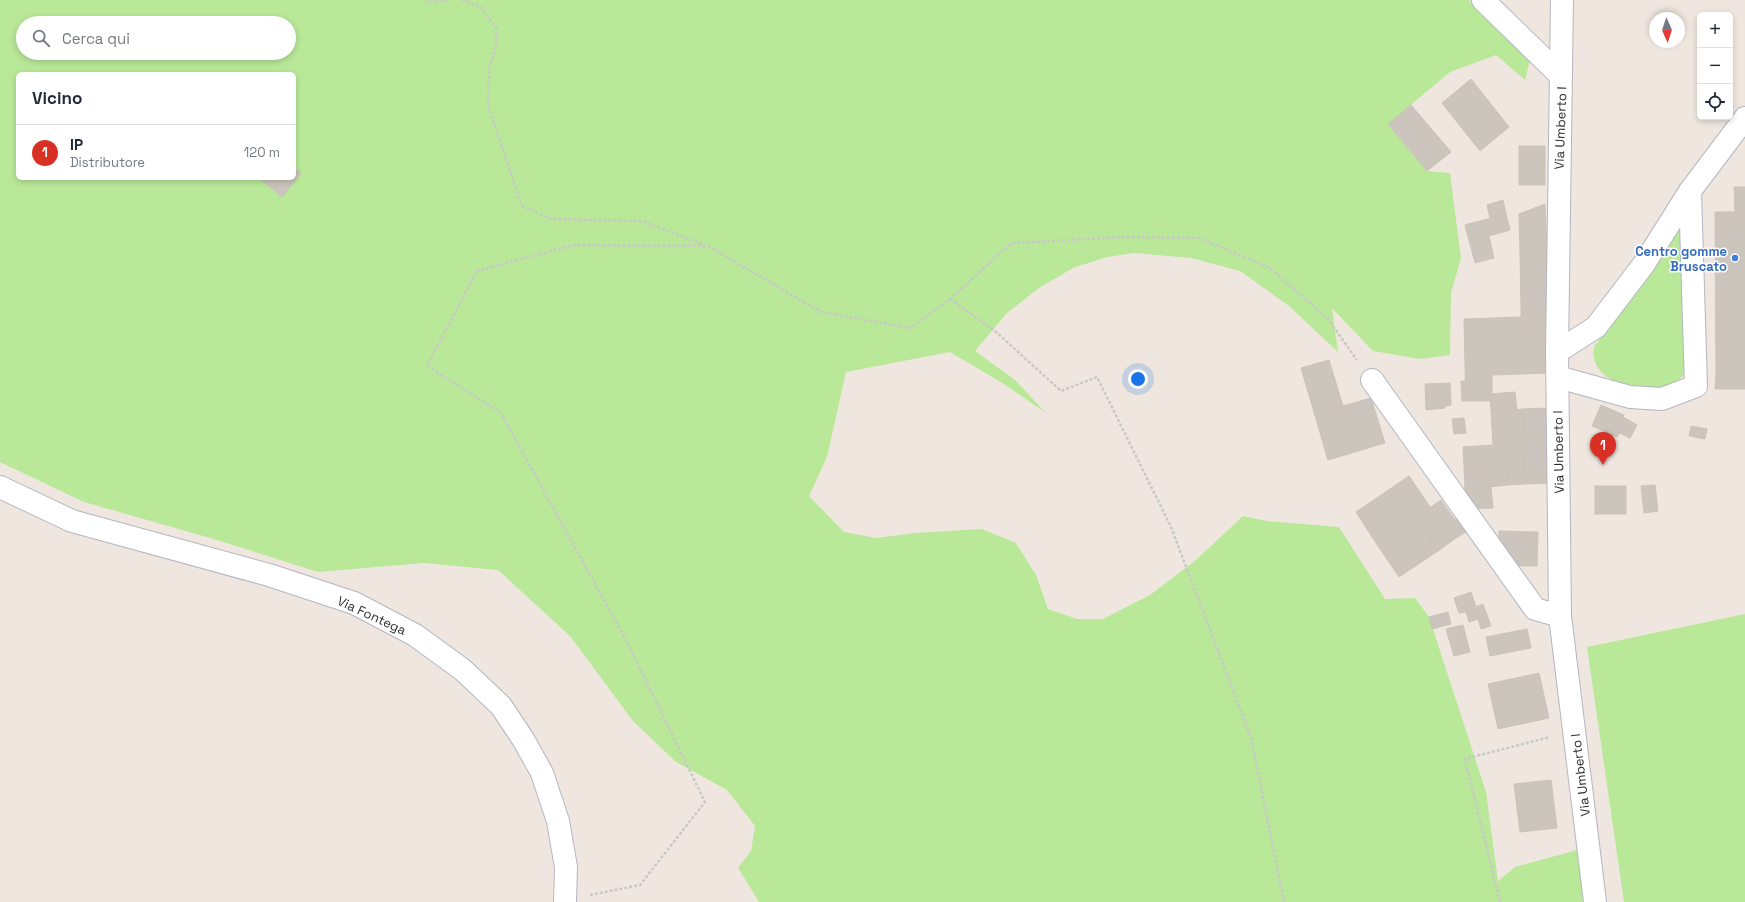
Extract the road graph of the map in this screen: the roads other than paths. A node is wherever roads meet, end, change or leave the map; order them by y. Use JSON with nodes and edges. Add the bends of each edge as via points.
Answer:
{"nodes":[{"id":1,"x":1483,"y":0,"type":"edge"},
{"id":2,"x":1562,"y":0,"type":"edge"},
{"id":3,"x":1562,"y":76,"type":"junction"},
{"id":4,"x":1745,"y":118,"type":"edge"},
{"id":5,"x":1690,"y":191,"type":"junction"},
{"id":6,"x":1557,"y":352,"type":"junction"},
{"id":7,"x":1558,"y":378,"type":"junction"},
{"id":8,"x":1372,"y":380,"type":"road end"},
{"id":9,"x":0,"y":487,"type":"edge"},
{"id":10,"x":1560,"y":616,"type":"junction"},
{"id":11,"x":566,"y":900,"type":"edge"},
{"id":12,"x":1595,"y":902,"type":"edge"}],
"edges":[{"from":1,"to":3,"type":"street"},
{"from":2,"to":3,"type":"street","name":"Via Umberto I"},
{"from":3,"to":6,"type":"street","name":"Via Umberto I"},
{"from":4,"to":5,"type":"street"},
{"from":5,"to":6,"type":"street","via":[[1644,264],[1596,327]]},
{"from":5,"to":7,"type":"street","via":[[1696,386],[1662,399],[1630,397]]},
{"from":6,"to":7,"type":"street","name":"Via Umberto I"},
{"from":7,"to":10,"type":"street","name":"Via Umberto I"},
{"from":8,"to":10,"type":"street","via":[[1535,609]]},
{"from":9,"to":11,"type":"street","name":"Via Fontega","via":[[72,521],[269,575],[354,603],[421,639],[463,670],[501,706],[542,773],[558,821],[566,867]]},
{"from":10,"to":12,"type":"street","name":"Via Umberto I"}]}
